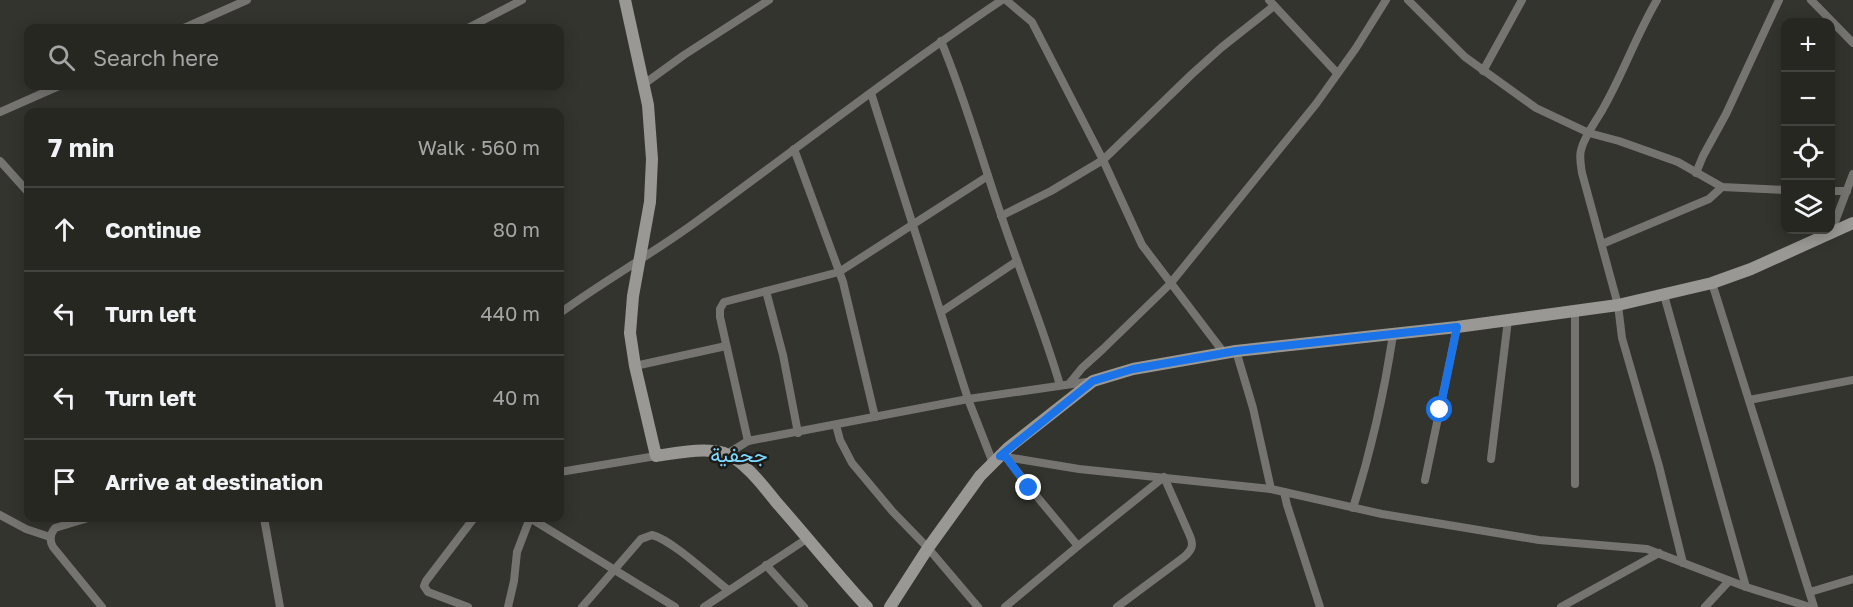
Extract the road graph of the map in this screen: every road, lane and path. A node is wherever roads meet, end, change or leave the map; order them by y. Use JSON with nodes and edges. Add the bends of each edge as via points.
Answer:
{"nodes":[{"id":1,"x":247,"y":0,"type":"edge"},
{"id":2,"x":522,"y":0,"type":"edge"},
{"id":3,"x":625,"y":0,"type":"edge"},
{"id":4,"x":769,"y":0,"type":"edge"},
{"id":5,"x":1004,"y":0,"type":"edge"},
{"id":6,"x":1386,"y":0,"type":"edge"},
{"id":7,"x":1408,"y":0,"type":"edge"},
{"id":8,"x":1522,"y":0,"type":"edge"},
{"id":9,"x":1657,"y":0,"type":"edge"},
{"id":10,"x":1779,"y":0,"type":"edge"},
{"id":11,"x":1811,"y":0,"type":"edge"},
{"id":12,"x":1271,"y":3,"type":"edge"},
{"id":13,"x":193,"y":24,"type":"edge"},
{"id":14,"x":476,"y":24,"type":"edge"},
{"id":15,"x":941,"y":41,"type":"junction"},
{"id":16,"x":1853,"y":43,"type":"edge"},
{"id":17,"x":1483,"y":71,"type":"junction"},
{"id":18,"x":1337,"y":73,"type":"junction"},
{"id":19,"x":644,"y":84,"type":"junction"},
{"id":20,"x":50,"y":90,"type":"edge"},
{"id":21,"x":871,"y":93,"type":"junction"},
{"id":22,"x":0,"y":112,"type":"edge"},
{"id":23,"x":1589,"y":133,"type":"junction"},
{"id":24,"x":794,"y":149,"type":"junction"},
{"id":25,"x":1103,"y":160,"type":"junction"},
{"id":26,"x":0,"y":161,"type":"edge"},
{"id":27,"x":1696,"y":172,"type":"junction"},
{"id":28,"x":1853,"y":174,"type":"edge"},
{"id":29,"x":988,"y":176,"type":"junction"},
{"id":30,"x":1722,"y":187,"type":"junction"},
{"id":31,"x":24,"y":188,"type":"edge"},
{"id":32,"x":1781,"y":190,"type":"edge"},
{"id":33,"x":1835,"y":191,"type":"edge"},
{"id":34,"x":1846,"y":191,"type":"junction"},
{"id":35,"x":1001,"y":216,"type":"junction"},
{"id":36,"x":1835,"y":221,"type":"edge"},
{"id":37,"x":1853,"y":223,"type":"edge"},
{"id":38,"x":913,"y":225,"type":"junction"},
{"id":39,"x":1835,"y":232,"type":"edge"},
{"id":40,"x":1830,"y":234,"type":"edge"},
{"id":41,"x":1602,"y":244,"type":"junction"},
{"id":42,"x":1017,"y":261,"type":"junction"},
{"id":43,"x":639,"y":262,"type":"junction"},
{"id":44,"x":839,"y":272,"type":"junction"},
{"id":45,"x":1712,"y":283,"type":"junction"},
{"id":46,"x":1170,"y":284,"type":"junction"},
{"id":47,"x":766,"y":291,"type":"junction"},
{"id":48,"x":1664,"y":295,"type":"junction"},
{"id":49,"x":1618,"y":304,"type":"junction"},
{"id":50,"x":564,"y":310,"type":"edge"},
{"id":51,"x":1575,"y":310,"type":"junction"},
{"id":52,"x":941,"y":312,"type":"junction"},
{"id":53,"x":1508,"y":320,"type":"junction"},
{"id":54,"x":1457,"y":327,"type":"junction"},
{"id":55,"x":1393,"y":334,"type":"junction"},
{"id":56,"x":726,"y":346,"type":"junction"},
{"id":57,"x":1230,"y":352,"type":"junction"},
{"id":58,"x":635,"y":366,"type":"junction"},
{"id":59,"x":1853,"y":380,"type":"edge"},
{"id":60,"x":1093,"y":381,"type":"junction"},
{"id":61,"x":1064,"y":384,"type":"junction"},
{"id":62,"x":968,"y":399,"type":"junction"},
{"id":63,"x":1749,"y":400,"type":"junction"},
{"id":64,"x":875,"y":417,"type":"junction"},
{"id":65,"x":836,"y":425,"type":"junction"},
{"id":66,"x":798,"y":433,"type":"junction"},
{"id":67,"x":748,"y":441,"type":"junction"},
{"id":68,"x":727,"y":454,"type":"junction"},
{"id":69,"x":656,"y":456,"type":"junction"},
{"id":70,"x":1000,"y":459,"type":"junction"},
{"id":71,"x":1491,"y":459,"type":"dead end"},
{"id":72,"x":564,"y":471,"type":"edge"},
{"id":73,"x":1164,"y":477,"type":"junction"},
{"id":74,"x":1425,"y":480,"type":"dead end"},
{"id":75,"x":1575,"y":483,"type":"dead end"},
{"id":76,"x":1271,"y":489,"type":"junction"},
{"id":77,"x":1284,"y":492,"type":"junction"},
{"id":78,"x":1353,"y":508,"type":"junction"},
{"id":79,"x":0,"y":515,"type":"edge"},
{"id":80,"x":75,"y":522,"type":"edge"},
{"id":81,"x":265,"y":522,"type":"edge"},
{"id":82,"x":471,"y":522,"type":"edge"},
{"id":83,"x":528,"y":522,"type":"edge"},
{"id":84,"x":537,"y":522,"type":"edge"},
{"id":85,"x":50,"y":537,"type":"junction"},
{"id":86,"x":808,"y":538,"type":"junction"},
{"id":87,"x":1078,"y":546,"type":"junction"},
{"id":88,"x":928,"y":548,"type":"junction"},
{"id":89,"x":1659,"y":553,"type":"junction"},
{"id":90,"x":1683,"y":562,"type":"junction"},
{"id":91,"x":766,"y":565,"type":"junction"},
{"id":92,"x":613,"y":569,"type":"junction"},
{"id":93,"x":1853,"y":579,"type":"edge"},
{"id":94,"x":1729,"y":581,"type":"junction"},
{"id":95,"x":1746,"y":587,"type":"junction"},
{"id":96,"x":728,"y":590,"type":"junction"},
{"id":97,"x":1810,"y":592,"type":"junction"},
{"id":98,"x":102,"y":607,"type":"edge"},
{"id":99,"x":280,"y":607,"type":"edge"},
{"id":100,"x":468,"y":607,"type":"edge"},
{"id":101,"x":508,"y":607,"type":"edge"},
{"id":102,"x":582,"y":607,"type":"edge"},
{"id":103,"x":675,"y":607,"type":"edge"},
{"id":104,"x":704,"y":607,"type":"edge"},
{"id":105,"x":804,"y":607,"type":"edge"},
{"id":106,"x":867,"y":607,"type":"edge"},
{"id":107,"x":890,"y":607,"type":"edge"},
{"id":108,"x":978,"y":607,"type":"edge"},
{"id":109,"x":1005,"y":607,"type":"edge"},
{"id":110,"x":1117,"y":607,"type":"edge"},
{"id":111,"x":1320,"y":607,"type":"edge"},
{"id":112,"x":1561,"y":607,"type":"edge"},
{"id":113,"x":1705,"y":607,"type":"edge"},
{"id":114,"x":1812,"y":607,"type":"edge"}],
"edges":[{"from":1,"to":13,"type":"street"},
{"from":2,"to":14,"type":"street"},
{"from":3,"to":19,"type":"street"},
{"from":4,"to":19,"type":"street"},
{"from":5,"to":15,"type":"street"},
{"from":5,"to":25,"type":"street","via":[[1032,22]]},
{"from":6,"to":18,"type":"street"},
{"from":7,"to":17,"type":"street"},
{"from":8,"to":17,"type":"street"},
{"from":9,"to":23,"type":"street"},
{"from":10,"to":27,"type":"street"},
{"from":11,"to":16,"type":"street"},
{"from":12,"to":18,"type":"street"},
{"from":12,"to":25,"type":"street"},
{"from":15,"to":21,"type":"street"},
{"from":15,"to":29,"type":"street","via":[[971,118]]},
{"from":17,"to":23,"type":"street","via":[[1536,108]]},
{"from":18,"to":46,"type":"street"},
{"from":19,"to":43,"type":"street","via":[[651,129],[652,179]]},
{"from":20,"to":22,"type":"street"},
{"from":21,"to":24,"type":"street"},
{"from":21,"to":38,"type":"street"},
{"from":23,"to":27,"type":"street","via":[[1647,150]]},
{"from":23,"to":41,"type":"street","via":[[1581,151],[1582,173]]},
{"from":24,"to":43,"type":"street"},
{"from":24,"to":44,"type":"street"},
{"from":25,"to":35,"type":"street"},
{"from":25,"to":46,"type":"street","via":[[1136,235]]},
{"from":26,"to":31,"type":"street"},
{"from":27,"to":30,"type":"street"},
{"from":28,"to":34,"type":"street"},
{"from":29,"to":35,"type":"street"},
{"from":29,"to":38,"type":"street"},
{"from":30,"to":32,"type":"street"},
{"from":30,"to":41,"type":"street","via":[[1709,199]]},
{"from":33,"to":34,"type":"street"},
{"from":34,"to":36,"type":"street"},
{"from":35,"to":42,"type":"street"},
{"from":37,"to":39,"type":"street"},
{"from":38,"to":44,"type":"street"},
{"from":38,"to":52,"type":"street"},
{"from":40,"to":45,"type":"street"},
{"from":41,"to":49,"type":"street"},
{"from":42,"to":52,"type":"street"},
{"from":42,"to":61,"type":"street"},
{"from":43,"to":50,"type":"street"},
{"from":43,"to":58,"type":"street","via":[[630,319]]},
{"from":44,"to":47,"type":"street"},
{"from":44,"to":64,"type":"street"},
{"from":45,"to":48,"type":"street"},
{"from":45,"to":63,"type":"street"},
{"from":46,"to":57,"type":"street"},
{"from":46,"to":61,"type":"street"},
{"from":47,"to":56,"type":"street","via":[[724,302],[720,317]]},
{"from":47,"to":66,"type":"street"},
{"from":48,"to":49,"type":"street"},
{"from":48,"to":95,"type":"street"},
{"from":49,"to":51,"type":"street"},
{"from":49,"to":90,"type":"street","via":[[1622,338]]},
{"from":51,"to":53,"type":"street"},
{"from":51,"to":75,"type":"street"},
{"from":52,"to":62,"type":"street"},
{"from":53,"to":54,"type":"street"},
{"from":53,"to":71,"type":"street"},
{"from":54,"to":55,"type":"street"},
{"from":54,"to":74,"type":"street"},
{"from":55,"to":57,"type":"street"},
{"from":55,"to":78,"type":"street","via":[[1370,453]]},
{"from":56,"to":58,"type":"street"},
{"from":56,"to":67,"type":"street"},
{"from":57,"to":60,"type":"street","via":[[1133,369]]},
{"from":57,"to":76,"type":"street","via":[[1258,427]]},
{"from":58,"to":69,"type":"street"},
{"from":59,"to":63,"type":"street"},
{"from":60,"to":61,"type":"street"},
{"from":60,"to":70,"type":"street"},
{"from":61,"to":62,"type":"street"},
{"from":62,"to":64,"type":"street"},
{"from":62,"to":70,"type":"street"},
{"from":63,"to":97,"type":"street"},
{"from":64,"to":65,"type":"street"},
{"from":65,"to":66,"type":"street"},
{"from":65,"to":88,"type":"street","via":[[852,464]]},
{"from":66,"to":67,"type":"street"},
{"from":67,"to":68,"type":"street"},
{"from":68,"to":69,"type":"street","via":[[696,451]]},
{"from":68,"to":86,"type":"street","via":[[746,469]]},
{"from":69,"to":72,"type":"street"},
{"from":70,"to":73,"type":"street"},
{"from":70,"to":87,"type":"street"},
{"from":70,"to":88,"type":"street","via":[[961,502]]},
{"from":73,"to":76,"type":"street"},
{"from":73,"to":87,"type":"street"},
{"from":73,"to":110,"type":"street","via":[[1191,536],[1191,549]]},
{"from":76,"to":77,"type":"street"},
{"from":77,"to":78,"type":"street"},
{"from":77,"to":111,"type":"street"},
{"from":78,"to":89,"type":"street","via":[[1539,540]]},
{"from":79,"to":85,"type":"street"},
{"from":80,"to":85,"type":"street","via":[[55,528]]},
{"from":81,"to":99,"type":"street"},
{"from":82,"to":100,"type":"street","via":[[424,586],[428,592]]},
{"from":83,"to":101,"type":"street","via":[[517,552]]},
{"from":84,"to":92,"type":"street"},
{"from":85,"to":98,"type":"street","via":[[53,547]]},
{"from":86,"to":91,"type":"street"},
{"from":86,"to":106,"type":"street"},
{"from":87,"to":109,"type":"street"},
{"from":88,"to":107,"type":"street"},
{"from":88,"to":108,"type":"street"},
{"from":89,"to":90,"type":"street"},
{"from":89,"to":112,"type":"street"},
{"from":90,"to":94,"type":"street"},
{"from":91,"to":96,"type":"street"},
{"from":91,"to":105,"type":"street"},
{"from":92,"to":96,"type":"street","via":[[641,539],[655,536]]},
{"from":92,"to":102,"type":"street"},
{"from":92,"to":103,"type":"street"},
{"from":93,"to":97,"type":"street"},
{"from":94,"to":95,"type":"street"},
{"from":94,"to":113,"type":"street"},
{"from":95,"to":114,"type":"street"},
{"from":96,"to":104,"type":"street"},
{"from":97,"to":114,"type":"street"}]}
